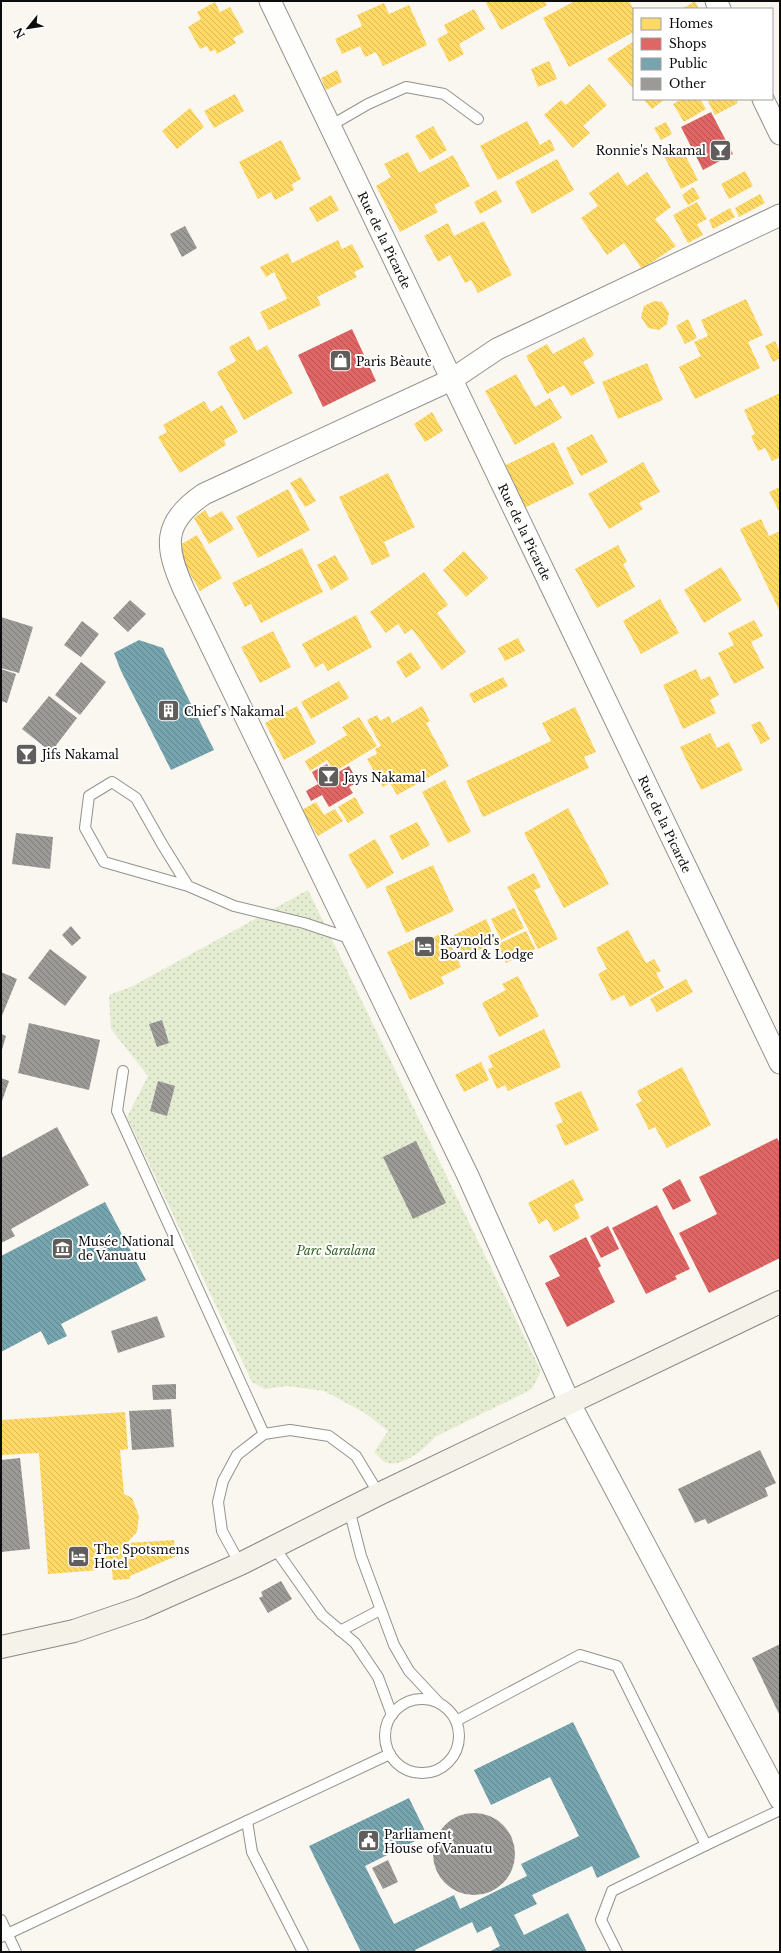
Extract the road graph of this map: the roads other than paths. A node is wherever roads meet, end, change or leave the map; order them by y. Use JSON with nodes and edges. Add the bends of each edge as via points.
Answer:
{"nodes":[{"id":1,"x":270,"y":1,"type":"edge"},
{"id":2,"x":763,"y":100,"type":"edge"},
{"id":3,"x":478,"y":119,"type":"dead end"},
{"id":4,"x":330,"y":126,"type":"junction"},
{"id":5,"x":780,"y":134,"type":"edge"},
{"id":6,"x":780,"y":215,"type":"edge"},
{"id":7,"x":451,"y":380,"type":"junction"},
{"id":8,"x":188,"y":886,"type":"junction"},
{"id":9,"x":354,"y":940,"type":"junction"},
{"id":10,"x":780,"y":1064,"type":"edge"},
{"id":11,"x":123,"y":1071,"type":"dead end"},
{"id":12,"x":780,"y":1302,"type":"edge"},
{"id":13,"x":570,"y":1404,"type":"junction"},
{"id":14,"x":264,"y":1434,"type":"junction"},
{"id":15,"x":379,"y":1494,"type":"junction"},
{"id":16,"x":350,"y":1510,"type":"junction"},
{"id":17,"x":274,"y":1547,"type":"junction"},
{"id":18,"x":240,"y":1564,"type":"junction"},
{"id":19,"x":380,"y":1610,"type":"junction"},
{"id":20,"x":340,"y":1631,"type":"junction"},
{"id":21,"x":1,"y":1647,"type":"edge"},
{"id":22,"x":438,"y":1702,"type":"junction"},
{"id":23,"x":392,"y":1715,"type":"junction"},
{"id":24,"x":456,"y":1721,"type":"junction"},
{"id":25,"x":390,"y":1754,"type":"junction"},
{"id":26,"x":780,"y":1799,"type":"edge"},
{"id":27,"x":780,"y":1810,"type":"edge"},
{"id":28,"x":247,"y":1821,"type":"junction"},
{"id":29,"x":706,"y":1845,"type":"junction"},
{"id":30,"x":1,"y":1920,"type":"edge"},
{"id":31,"x":4,"y":1935,"type":"edge"},
{"id":32,"x":16,"y":1952,"type":"edge"},
{"id":33,"x":303,"y":1952,"type":"edge"},
{"id":34,"x":617,"y":1952,"type":"edge"}],
"edges":[{"from":1,"to":4,"type":"street","name":"Rue de la Picarde"},
{"from":2,"to":5,"type":"street"},
{"from":3,"to":4,"type":"lane","via":[[444,94],[406,87],[368,104]]},
{"from":4,"to":7,"type":"street","name":"Rue de la Picarde"},
{"from":6,"to":7,"type":"street","via":[[497,349]]},
{"from":7,"to":9,"type":"street","via":[[204,494],[190,503],[179,516],[172,529],[169,543],[173,565],[184,590]]},
{"from":7,"to":10,"type":"street","name":"Rue de la Picarde"},
{"from":8,"to":8,"type":"lane","via":[[136,798],[112,782],[89,796],[85,828],[104,862]]},
{"from":8,"to":9,"type":"lane","via":[[234,906],[304,923]]},
{"from":9,"to":13,"type":"street","via":[[468,1176]]},
{"from":11,"to":14,"type":"lane","via":[[117,1111]]},
{"from":12,"to":13,"type":"street"},
{"from":13,"to":15,"type":"street"},
{"from":13,"to":26,"type":"street"},
{"from":14,"to":15,"type":"lane","via":[[290,1430],[329,1436],[356,1456]]},
{"from":14,"to":18,"type":"lane","via":[[237,1455],[222,1481],[218,1502],[222,1531]]},
{"from":15,"to":16,"type":"street"},
{"from":16,"to":17,"type":"street"},
{"from":16,"to":19,"type":"lane","via":[[361,1556]]},
{"from":17,"to":18,"type":"street"},
{"from":17,"to":20,"type":"lane","via":[[322,1615]]},
{"from":18,"to":21,"type":"street","via":[[134,1611],[74,1631]]},
{"from":19,"to":20,"type":"lane"},
{"from":19,"to":22,"type":"lane","via":[[394,1645],[409,1671]]},
{"from":20,"to":23,"type":"lane","via":[[355,1644],[378,1677]]},
{"from":22,"to":23,"type":"lane","via":[[419,1699],[402,1705]]},
{"from":22,"to":24,"type":"lane","via":[[449,1710]]},
{"from":23,"to":25,"type":"lane","via":[[385,1735]]},
{"from":24,"to":25,"type":"lane","via":[[458,1746],[446,1766],[434,1772],[418,1773],[402,1767]]},
{"from":24,"to":29,"type":"lane","via":[[580,1655],[617,1666]]},
{"from":25,"to":28,"type":"lane"},
{"from":27,"to":29,"type":"lane"},
{"from":28,"to":31,"type":"lane"},
{"from":28,"to":33,"type":"lane","via":[[252,1852]]},
{"from":29,"to":34,"type":"lane","via":[[612,1891],[601,1920]]},
{"from":30,"to":31,"type":"lane"},
{"from":31,"to":32,"type":"lane"}]}
